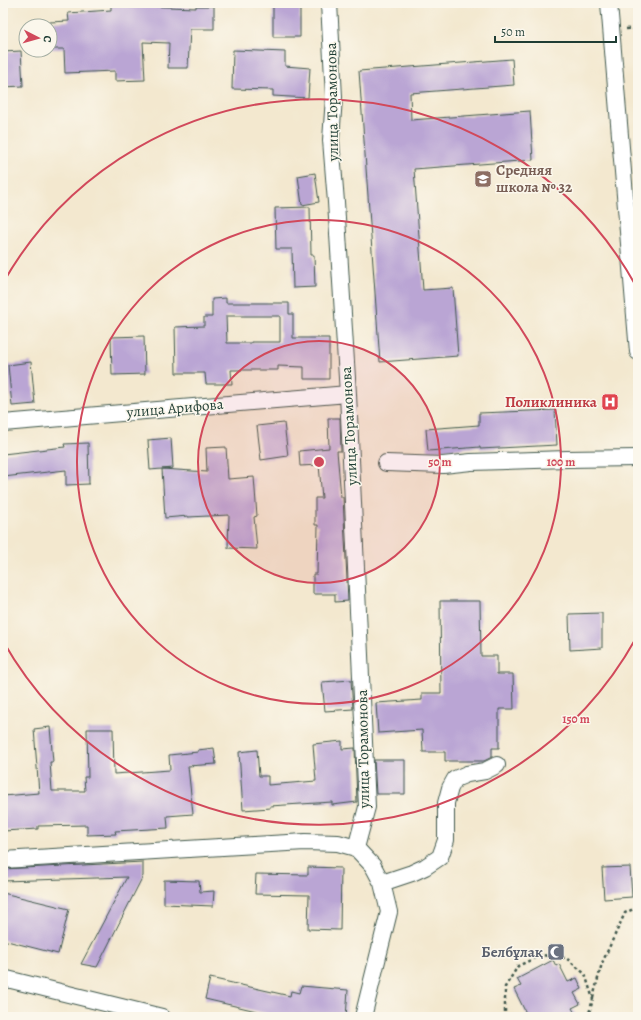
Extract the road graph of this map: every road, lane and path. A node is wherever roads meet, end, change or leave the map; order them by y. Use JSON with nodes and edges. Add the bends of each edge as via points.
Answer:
{"nodes":[{"id":1,"x":329,"y":3,"type":"edge"},
{"id":2,"x":609,"y":3,"type":"edge"},
{"id":3,"x":638,"y":352,"type":"edge"},
{"id":4,"x":348,"y":394,"type":"junction"},
{"id":5,"x":3,"y":423,"type":"edge"},
{"id":6,"x":638,"y":458,"type":"edge"},
{"id":7,"x":386,"y":464,"type":"dead end"},
{"id":8,"x":498,"y":765,"type":"dead end"},
{"id":9,"x":356,"y":848,"type":"junction"},
{"id":10,"x":3,"y":860,"type":"edge"},
{"id":11,"x":382,"y":883,"type":"junction"},
{"id":12,"x":638,"y":907,"type":"edge"},
{"id":13,"x":3,"y":978,"type":"edge"},
{"id":14,"x":593,"y":999,"type":"junction"},
{"id":15,"x":162,"y":1017,"type":"edge"},
{"id":16,"x":363,"y":1017,"type":"edge"},
{"id":17,"x":508,"y":1017,"type":"edge"},
{"id":18,"x":588,"y":1017,"type":"edge"}],
"edges":[{"from":1,"to":4,"type":"street","name":"улица Торамонова","via":[[334,97],[331,140]]},
{"from":2,"to":3,"type":"street"},
{"from":4,"to":5,"type":"street","name":"улица Арифова"},
{"from":4,"to":9,"type":"street","name":"улица Торамонова","via":[[367,807]]},
{"from":6,"to":7,"type":"street"},
{"from":8,"to":11,"type":"street","via":[[455,780],[446,803],[446,840],[440,857],[426,867]]},
{"from":9,"to":10,"type":"street","via":[[338,843],[305,842]]},
{"from":9,"to":11,"type":"street","via":[[373,866]]},
{"from":11,"to":16,"type":"street","via":[[389,912]]},
{"from":12,"to":14,"type":"path","via":[[626,913],[602,962]]},
{"from":13,"to":15,"type":"street"},
{"from":14,"to":17,"type":"path","via":[[586,974],[566,958],[541,955],[518,966],[505,987],[505,1013]]},
{"from":14,"to":18,"type":"path"}]}
